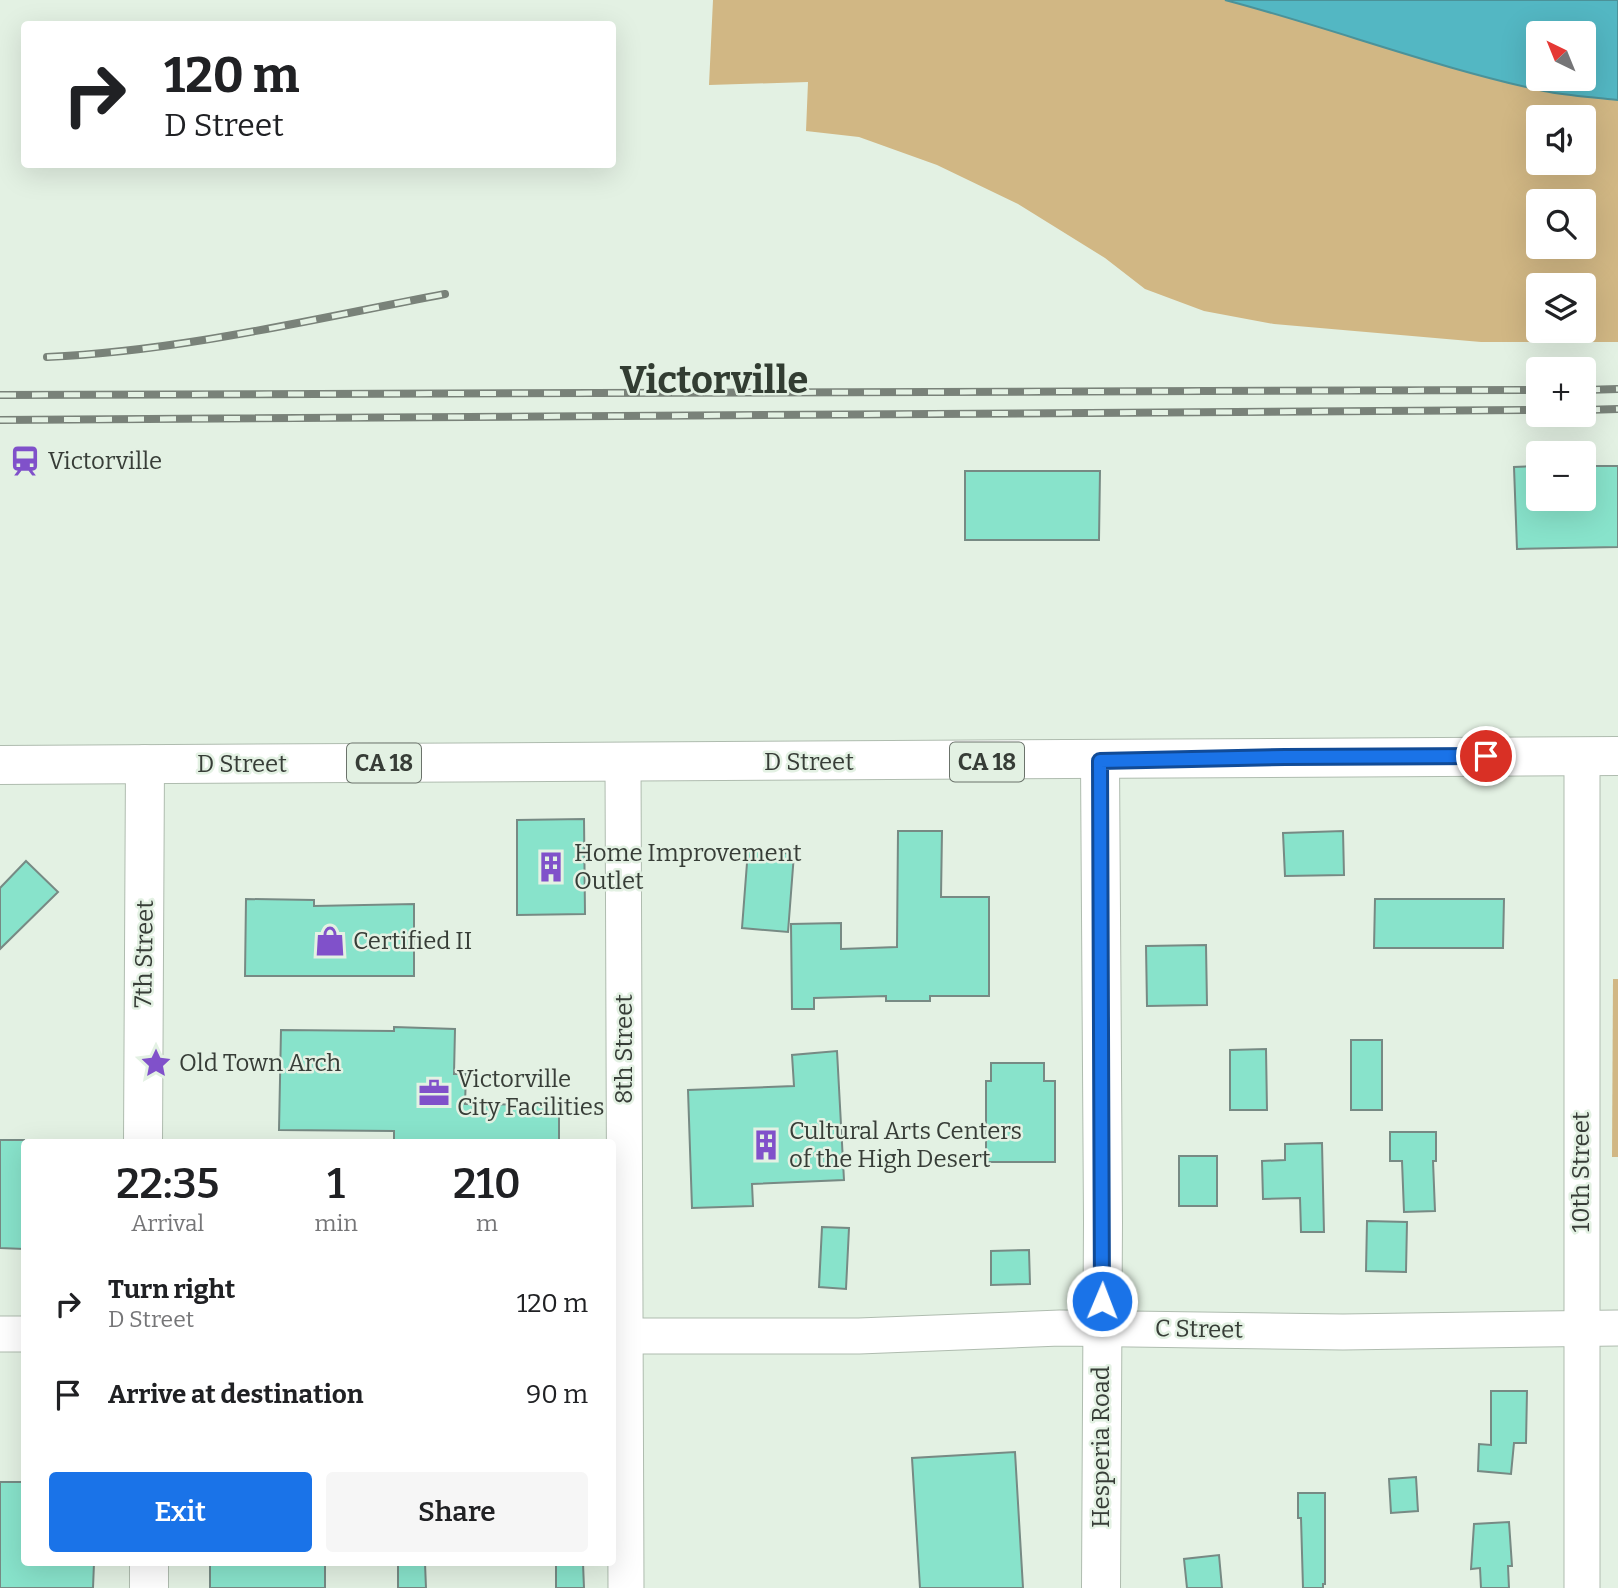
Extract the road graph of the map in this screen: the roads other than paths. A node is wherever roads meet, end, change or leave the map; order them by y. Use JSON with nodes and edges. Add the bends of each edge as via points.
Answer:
{"nodes":[{"id":1,"x":1600,"y":757,"type":"edge"},
{"id":2,"x":1100,"y":761,"type":"junction"},
{"id":3,"x":623,"y":763,"type":"junction"},
{"id":4,"x":145,"y":764,"type":"junction"},
{"id":5,"x":0,"y":765,"type":"edge"},
{"id":6,"x":143,"y":1139,"type":"edge"},
{"id":7,"x":1102,"y":1328,"type":"junction"},
{"id":8,"x":1581,"y":1328,"type":"junction"},
{"id":9,"x":1618,"y":1328,"type":"edge"},
{"id":10,"x":0,"y":1334,"type":"edge"},
{"id":11,"x":21,"y":1334,"type":"edge"},
{"id":12,"x":619,"y":1336,"type":"edge"},
{"id":13,"x":149,"y":1566,"type":"edge"},
{"id":14,"x":149,"y":1588,"type":"edge"},
{"id":15,"x":626,"y":1588,"type":"edge"},
{"id":16,"x":1101,"y":1588,"type":"edge"},
{"id":17,"x":1582,"y":1588,"type":"edge"}],
"edges":[{"from":1,"to":2,"type":"main road","name":"D Street","number":"CA 18"},
{"from":1,"to":8,"type":"street","name":"10th Street"},
{"from":2,"to":3,"type":"main road","name":"D Street","number":"CA 18"},
{"from":2,"to":7,"type":"main road","name":"Hesperia Road"},
{"from":3,"to":4,"type":"main road","name":"D Street","number":"CA 18"},
{"from":3,"to":12,"type":"street","name":"8th Street"},
{"from":4,"to":5,"type":"main road","name":"D Street"},
{"from":4,"to":6,"type":"main road","name":"7th Street"},
{"from":7,"to":8,"type":"street","name":"C Street","via":[[1343,1332]]},
{"from":7,"to":12,"type":"street","name":"C Street","via":[[859,1336]]},
{"from":7,"to":16,"type":"main road","name":"Hesperia Road"},
{"from":8,"to":9,"type":"street","name":"C Street"},
{"from":8,"to":17,"type":"street","name":"10th Street"},
{"from":10,"to":11,"type":"street"},
{"from":12,"to":15,"type":"street","name":"8th Street"},
{"from":13,"to":14,"type":"main road"}]}
